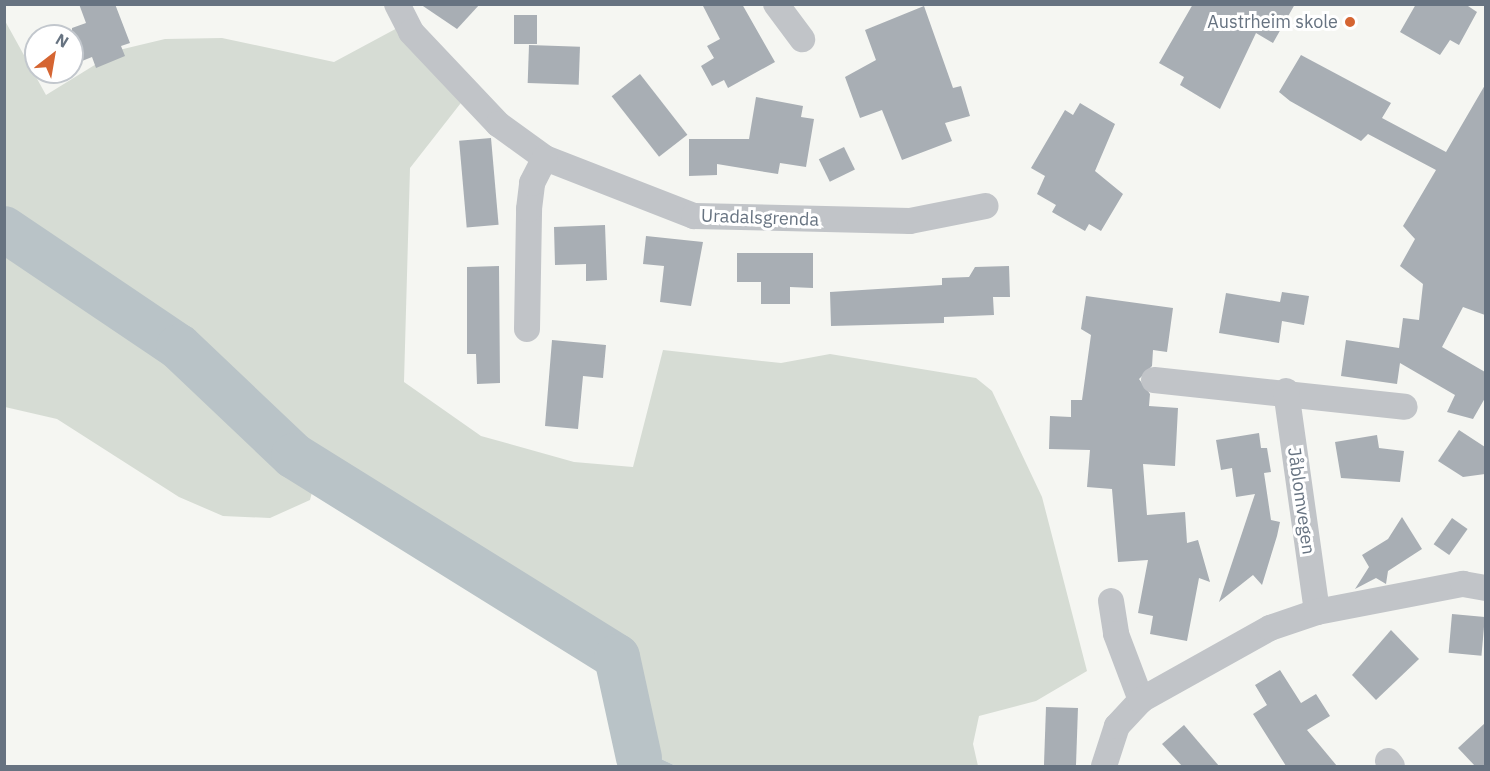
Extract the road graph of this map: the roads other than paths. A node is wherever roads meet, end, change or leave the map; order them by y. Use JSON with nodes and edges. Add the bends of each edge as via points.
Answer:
{"nodes":[{"id":1,"x":397,"y":4,"type":"edge"},
{"id":2,"x":776,"y":4,"type":"edge"},
{"id":3,"x":802,"y":39,"type":"dead end"},
{"id":4,"x":545,"y":158,"type":"junction"},
{"id":5,"x":986,"y":206,"type":"dead end"},
{"id":6,"x":527,"y":329,"type":"dead end"},
{"id":7,"x":1154,"y":380,"type":"dead end"},
{"id":8,"x":1286,"y":391,"type":"junction"},
{"id":9,"x":1405,"y":407,"type":"dead end"},
{"id":10,"x":1485,"y":588,"type":"edge"},
{"id":11,"x":1111,"y":601,"type":"dead end"},
{"id":12,"x":1317,"y":612,"type":"junction"},
{"id":13,"x":1141,"y":700,"type":"junction"},
{"id":14,"x":1104,"y":766,"type":"edge"}],
"edges":[{"from":1,"to":4,"type":"street","name":"Uradalsgrenda","via":[[411,32],[498,124]]},
{"from":2,"to":3,"type":"street"},
{"from":4,"to":5,"type":"street","name":"Uradalsgrenda","via":[[694,216],[910,221]]},
{"from":4,"to":6,"type":"street","via":[[532,183],[529,209]]},
{"from":7,"to":8,"type":"street"},
{"from":8,"to":9,"type":"street"},
{"from":8,"to":12,"type":"street","name":"Jåblomvegen"},
{"from":10,"to":12,"type":"street","via":[[1463,584]]},
{"from":11,"to":13,"type":"street","via":[[1116,633]]},
{"from":12,"to":13,"type":"street","via":[[1270,628]]},
{"from":13,"to":14,"type":"street","via":[[1117,726]]}]}
